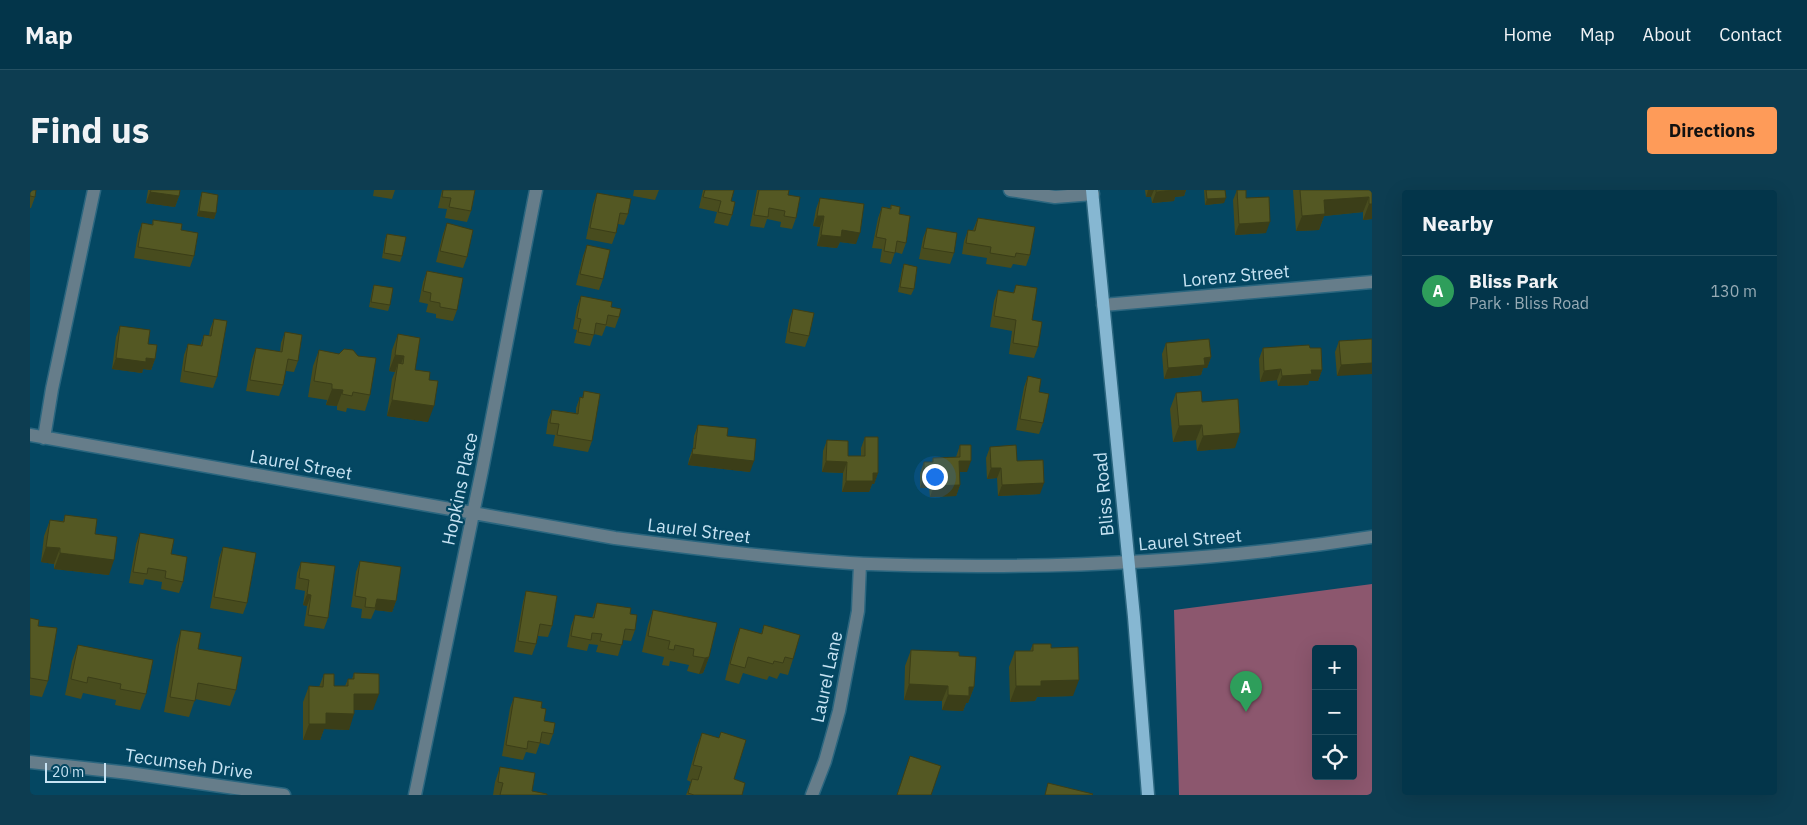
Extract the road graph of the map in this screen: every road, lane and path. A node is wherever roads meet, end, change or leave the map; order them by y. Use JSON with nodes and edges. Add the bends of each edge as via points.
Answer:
{"nodes":[{"id":1,"x":94,"y":190,"type":"edge"},
{"id":2,"x":536,"y":190,"type":"edge"},
{"id":3,"x":1010,"y":190,"type":"edge"},
{"id":4,"x":1093,"y":192,"type":"edge"},
{"id":5,"x":1372,"y":282,"type":"edge"},
{"id":6,"x":1103,"y":305,"type":"junction"},
{"id":7,"x":30,"y":435,"type":"edge"},
{"id":8,"x":44,"y":438,"type":"junction"},
{"id":9,"x":474,"y":514,"type":"junction"},
{"id":10,"x":1372,"y":537,"type":"edge"},
{"id":11,"x":1129,"y":562,"type":"junction"},
{"id":12,"x":860,"y":564,"type":"junction"},
{"id":13,"x":30,"y":762,"type":"edge"},
{"id":14,"x":284,"y":795,"type":"edge"},
{"id":15,"x":415,"y":795,"type":"edge"},
{"id":16,"x":812,"y":795,"type":"edge"},
{"id":17,"x":1148,"y":795,"type":"edge"}],
"edges":[{"from":1,"to":8,"type":"street"},
{"from":2,"to":9,"type":"street","name":"Hopkins Place"},
{"from":3,"to":4,"type":"street","via":[[1055,197]]},
{"from":4,"to":6,"type":"main road","name":"Bliss Road"},
{"from":5,"to":6,"type":"street","name":"Lorenz Street"},
{"from":6,"to":11,"type":"main road","name":"Bliss Road"},
{"from":7,"to":8,"type":"street","name":"Laurel Street"},
{"from":8,"to":9,"type":"street","name":"Laurel Street"},
{"from":9,"to":12,"type":"street","name":"Laurel Street","via":[[707,550]]},
{"from":9,"to":15,"type":"street","name":"Hopkins Place"},
{"from":10,"to":11,"type":"street","name":"Laurel Street","via":[[1275,550]]},
{"from":11,"to":12,"type":"street","name":"Laurel Street","via":[[998,566]]},
{"from":11,"to":17,"type":"main road","name":"Bliss Road"},
{"from":12,"to":16,"type":"street","name":"Laurel Lane","via":[[858,611],[840,711]]},
{"from":13,"to":14,"type":"street","name":"Tecumseh Drive"}]}
